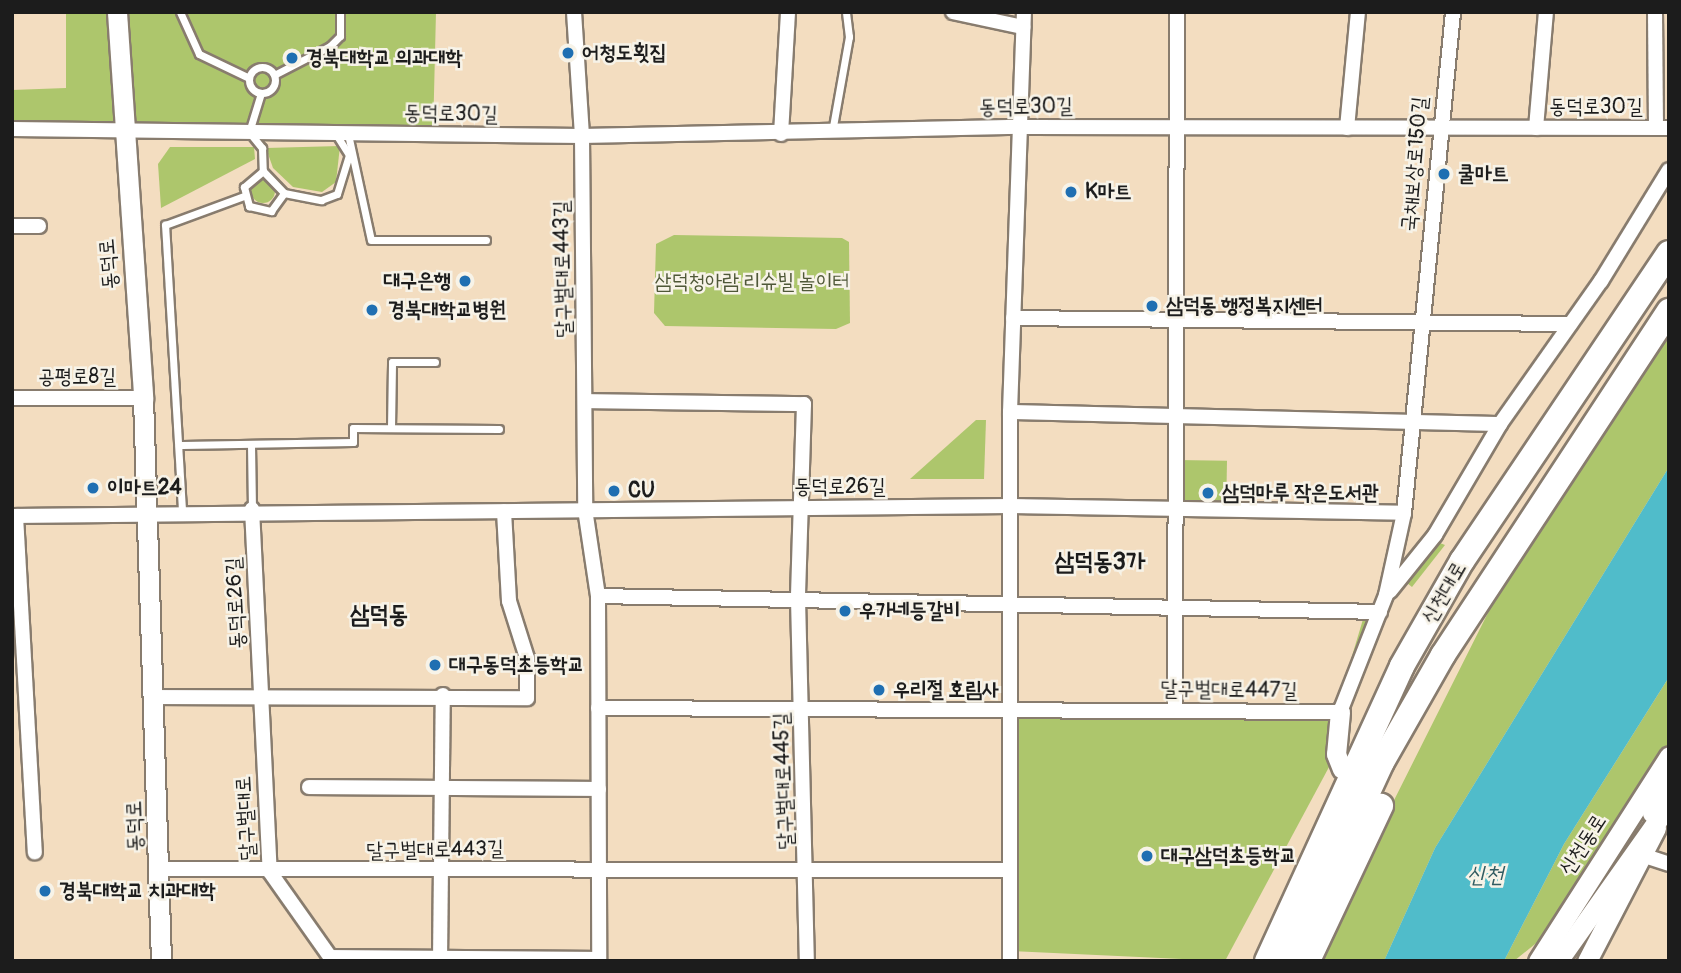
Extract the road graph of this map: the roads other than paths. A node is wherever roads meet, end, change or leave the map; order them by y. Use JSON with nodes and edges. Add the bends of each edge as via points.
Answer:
{"nodes":[{"id":1,"x":117,"y":12,"type":"edge"},
{"id":2,"x":180,"y":12,"type":"edge"},
{"id":3,"x":340,"y":12,"type":"edge"},
{"id":4,"x":574,"y":12,"type":"edge"},
{"id":5,"x":788,"y":12,"type":"edge"},
{"id":6,"x":846,"y":12,"type":"edge"},
{"id":7,"x":953,"y":12,"type":"edge"},
{"id":8,"x":1177,"y":12,"type":"edge"},
{"id":9,"x":1357,"y":12,"type":"edge"},
{"id":10,"x":1452,"y":12,"type":"edge"},
{"id":11,"x":1546,"y":12,"type":"edge"},
{"id":12,"x":1655,"y":12,"type":"edge"},
{"id":13,"x":1024,"y":20,"type":"edge"},
{"id":14,"x":274,"y":75,"type":"junction"},
{"id":15,"x":249,"y":78,"type":"junction"},
{"id":16,"x":261,"y":93,"type":"junction"},
{"id":17,"x":1020,"y":127,"type":"junction"},
{"id":18,"x":121,"y":128,"type":"junction"},
{"id":19,"x":1179,"y":128,"type":"junction"},
{"id":20,"x":1347,"y":128,"type":"junction"},
{"id":21,"x":1438,"y":128,"type":"junction"},
{"id":22,"x":1536,"y":128,"type":"junction"},
{"id":23,"x":1662,"y":128,"type":"edge"},
{"id":24,"x":12,"y":129,"type":"edge"},
{"id":25,"x":248,"y":132,"type":"junction"},
{"id":26,"x":832,"y":132,"type":"junction"},
{"id":27,"x":342,"y":134,"type":"junction"},
{"id":28,"x":780,"y":134,"type":"junction"},
{"id":29,"x":582,"y":136,"type":"junction"},
{"id":30,"x":1669,"y":170,"type":"edge"},
{"id":31,"x":263,"y":171,"type":"junction"},
{"id":32,"x":284,"y":193,"type":"junction"},
{"id":33,"x":244,"y":196,"type":"junction"},
{"id":34,"x":12,"y":226,"type":"edge"},
{"id":35,"x":39,"y":226,"type":"dead end"},
{"id":36,"x":486,"y":240,"type":"dead end"},
{"id":37,"x":1669,"y":253,"type":"edge"},
{"id":38,"x":1669,"y":311,"type":"edge"},
{"id":39,"x":1013,"y":318,"type":"junction"},
{"id":40,"x":1178,"y":318,"type":"junction"},
{"id":41,"x":1422,"y":320,"type":"junction"},
{"id":42,"x":1570,"y":324,"type":"junction"},
{"id":43,"x":435,"y":362,"type":"dead end"},
{"id":44,"x":12,"y":398,"type":"edge"},
{"id":45,"x":143,"y":398,"type":"junction"},
{"id":46,"x":586,"y":401,"type":"junction"},
{"id":47,"x":1010,"y":412,"type":"junction"},
{"id":48,"x":1177,"y":416,"type":"junction"},
{"id":49,"x":1413,"y":421,"type":"junction"},
{"id":50,"x":1500,"y":424,"type":"junction"},
{"id":51,"x":391,"y":428,"type":"junction"},
{"id":52,"x":499,"y":429,"type":"dead end"},
{"id":53,"x":182,"y":445,"type":"junction"},
{"id":54,"x":251,"y":445,"type":"junction"},
{"id":55,"x":1011,"y":506,"type":"junction"},
{"id":56,"x":800,"y":508,"type":"junction"},
{"id":57,"x":252,"y":509,"type":"junction"},
{"id":58,"x":584,"y":509,"type":"junction"},
{"id":59,"x":1177,"y":509,"type":"junction"},
{"id":60,"x":182,"y":510,"type":"junction"},
{"id":61,"x":504,"y":510,"type":"junction"},
{"id":62,"x":146,"y":512,"type":"junction"},
{"id":63,"x":1404,"y":513,"type":"junction"},
{"id":64,"x":14,"y":516,"type":"edge"},
{"id":65,"x":1387,"y":595,"type":"junction"},
{"id":66,"x":598,"y":596,"type":"junction"},
{"id":67,"x":798,"y":599,"type":"junction"},
{"id":68,"x":1011,"y":603,"type":"junction"},
{"id":69,"x":1176,"y":605,"type":"junction"},
{"id":70,"x":1380,"y":612,"type":"junction"},
{"id":71,"x":1443,"y":655,"type":"junction"},
{"id":72,"x":1402,"y":666,"type":"junction"},
{"id":73,"x":19,"y":680,"type":"edge"},
{"id":74,"x":262,"y":695,"type":"junction"},
{"id":75,"x":443,"y":695,"type":"junction"},
{"id":76,"x":153,"y":697,"type":"junction"},
{"id":77,"x":802,"y":707,"type":"junction"},
{"id":78,"x":598,"y":708,"type":"junction"},
{"id":79,"x":1011,"y":708,"type":"junction"},
{"id":80,"x":1175,"y":710,"type":"junction"},
{"id":81,"x":1340,"y":712,"type":"junction"},
{"id":82,"x":1669,"y":756,"type":"edge"},
{"id":83,"x":1342,"y":769,"type":"junction"},
{"id":84,"x":1669,"y":784,"type":"edge"},
{"id":85,"x":442,"y":787,"type":"junction"},
{"id":86,"x":309,"y":788,"type":"dead end"},
{"id":87,"x":599,"y":789,"type":"junction"},
{"id":88,"x":1665,"y":808,"type":"edge"},
{"id":89,"x":36,"y":852,"type":"dead end"},
{"id":90,"x":1638,"y":853,"type":"junction"},
{"id":91,"x":1669,"y":864,"type":"edge"},
{"id":92,"x":600,"y":868,"type":"junction"},
{"id":93,"x":159,"y":869,"type":"junction"},
{"id":94,"x":808,"y":870,"type":"junction"},
{"id":95,"x":1010,"y":870,"type":"junction"},
{"id":96,"x":270,"y":872,"type":"junction"},
{"id":97,"x":441,"y":872,"type":"junction"},
{"id":98,"x":440,"y":958,"type":"edge"},
{"id":99,"x":333,"y":959,"type":"edge"},
{"id":100,"x":599,"y":960,"type":"edge"},
{"id":101,"x":161,"y":961,"type":"edge"},
{"id":102,"x":807,"y":961,"type":"edge"},
{"id":103,"x":1010,"y":961,"type":"edge"},
{"id":104,"x":1249,"y":961,"type":"edge"},
{"id":105,"x":1267,"y":961,"type":"edge"},
{"id":106,"x":1290,"y":961,"type":"edge"},
{"id":107,"x":1308,"y":961,"type":"edge"},
{"id":108,"x":1538,"y":961,"type":"edge"},
{"id":109,"x":1558,"y":961,"type":"edge"},
{"id":110,"x":1587,"y":961,"type":"edge"}],
"edges":[{"from":1,"to":18,"type":"main road","name":"동덕로"},
{"from":2,"to":15,"type":"lane","via":[[199,54]]},
{"from":3,"to":14,"type":"lane","via":[[340,36],[330,46]]},
{"from":4,"to":29,"type":"street","name":"달구벌대로443길"},
{"from":5,"to":28,"type":"street"},
{"from":6,"to":26,"type":"lane","via":[[849,37]]},
{"from":7,"to":13,"type":"street"},
{"from":8,"to":19,"type":"street"},
{"from":9,"to":20,"type":"street"},
{"from":10,"to":21,"type":"street","name":"국채보상로150길"},
{"from":11,"to":22,"type":"street","name":"동덕로30길"},
{"from":12,"to":23,"type":"street","name":"동덕로30길"},
{"from":13,"to":17,"type":"street"},
{"from":14,"to":15,"type":"lane","via":[[260,68]]},
{"from":14,"to":16,"type":"lane","via":[[272,88]]},
{"from":15,"to":16,"type":"lane"},
{"from":16,"to":25,"type":"lane"},
{"from":17,"to":19,"type":"street","name":"동덕로30길"},
{"from":17,"to":26,"type":"street","name":"동덕로30길"},
{"from":17,"to":39,"type":"street"},
{"from":18,"to":24,"type":"street","name":"동덕로30길"},
{"from":18,"to":25,"type":"street","name":"동덕로30길"},
{"from":18,"to":45,"type":"main road","name":"동덕로"},
{"from":19,"to":20,"type":"street","name":"동덕로30길"},
{"from":19,"to":40,"type":"street"},
{"from":20,"to":21,"type":"street","name":"동덕로30길"},
{"from":21,"to":22,"type":"street","name":"동덕로30길"},
{"from":21,"to":41,"type":"street","name":"국채보상로150길"},
{"from":22,"to":23,"type":"street","name":"동덕로30길"},
{"from":25,"to":27,"type":"street","name":"동덕로30길"},
{"from":25,"to":31,"type":"lane","via":[[262,148]]},
{"from":26,"to":28,"type":"street","name":"동덕로30길"},
{"from":27,"to":29,"type":"street","name":"동덕로30길"},
{"from":27,"to":32,"type":"lane","via":[[349,155],[337,194],[321,200]]},
{"from":27,"to":36,"type":"lane","via":[[371,240]]},
{"from":28,"to":29,"type":"street","name":"동덕로30길"},
{"from":29,"to":46,"type":"street","name":"달구벌대로443길"},
{"from":30,"to":42,"type":"street"},
{"from":31,"to":32,"type":"lane"},
{"from":31,"to":33,"type":"lane","via":[[247,179]]},
{"from":32,"to":33,"type":"lane","via":[[271,211],[259,211]]},
{"from":33,"to":53,"type":"lane","via":[[165,225]]},
{"from":34,"to":35,"type":"street"},
{"from":37,"to":72,"type":"highway","name":"신천대로","via":[[1462,561]]},
{"from":38,"to":71,"type":"highway","name":"신천대로"},
{"from":39,"to":40,"type":"street"},
{"from":39,"to":47,"type":"street"},
{"from":40,"to":41,"type":"street"},
{"from":40,"to":48,"type":"street"},
{"from":41,"to":42,"type":"street"},
{"from":41,"to":49,"type":"street","name":"국채보상로150길"},
{"from":42,"to":50,"type":"street"},
{"from":43,"to":51,"type":"lane","via":[[392,362]]},
{"from":44,"to":45,"type":"street","name":"공평로8길"},
{"from":45,"to":62,"type":"main road","name":"동덕로"},
{"from":46,"to":56,"type":"street","name":"달구벌대로445길","via":[[804,404]]},
{"from":46,"to":58,"type":"street","name":"달구벌대로443길"},
{"from":47,"to":48,"type":"street"},
{"from":47,"to":55,"type":"street"},
{"from":48,"to":49,"type":"street"},
{"from":48,"to":59,"type":"street"},
{"from":49,"to":50,"type":"street"},
{"from":49,"to":63,"type":"street","name":"국채보상로150길"},
{"from":50,"to":65,"type":"street","via":[[1435,535]]},
{"from":51,"to":52,"type":"lane"},
{"from":51,"to":54,"type":"lane","via":[[353,428],[353,442]]},
{"from":53,"to":54,"type":"lane"},
{"from":53,"to":60,"type":"lane"},
{"from":54,"to":57,"type":"lane"},
{"from":55,"to":56,"type":"street","name":"동덕로26길"},
{"from":55,"to":59,"type":"street","name":"동덕로26길"},
{"from":55,"to":68,"type":"street"},
{"from":56,"to":58,"type":"street","name":"동덕로26길"},
{"from":56,"to":67,"type":"street","name":"달구벌대로445길"},
{"from":57,"to":60,"type":"street","name":"동덕로26길"},
{"from":57,"to":61,"type":"street","name":"동덕로26길"},
{"from":57,"to":74,"type":"street","name":"동덕로26길"},
{"from":58,"to":61,"type":"street","name":"동덕로26길"},
{"from":58,"to":66,"type":"street","name":"달구벌대로443길"},
{"from":59,"to":63,"type":"street","name":"동덕로26길"},
{"from":59,"to":69,"type":"street"},
{"from":60,"to":62,"type":"street","name":"동덕로26길"},
{"from":61,"to":75,"type":"street","via":[[509,601],[527,658],[527,698]]},
{"from":62,"to":64,"type":"street"},
{"from":62,"to":76,"type":"main road","name":"동덕로"},
{"from":63,"to":65,"type":"street"},
{"from":64,"to":73,"type":"street"},
{"from":65,"to":70,"type":"street"},
{"from":66,"to":67,"type":"street"},
{"from":66,"to":78,"type":"street","name":"달구벌대로443길"},
{"from":67,"to":68,"type":"street"},
{"from":67,"to":77,"type":"street","name":"달구벌대로445길"},
{"from":68,"to":69,"type":"street"},
{"from":68,"to":79,"type":"street"},
{"from":69,"to":70,"type":"street"},
{"from":69,"to":80,"type":"street"},
{"from":70,"to":81,"type":"street"},
{"from":71,"to":106,"type":"highway","name":"신천대로","via":[[1382,762]]},
{"from":71,"to":107,"type":"highway"},
{"from":72,"to":83,"type":"highway"},
{"from":72,"to":105,"type":"highway","name":"신천대로"},
{"from":73,"to":89,"type":"street"},
{"from":74,"to":75,"type":"street"},
{"from":74,"to":76,"type":"street"},
{"from":74,"to":96,"type":"street","name":"달구벌대로"},
{"from":75,"to":85,"type":"street"},
{"from":76,"to":93,"type":"main road","name":"동덕로"},
{"from":77,"to":78,"type":"street","name":"달구벌대로447길"},
{"from":77,"to":79,"type":"street","name":"달구벌대로447길"},
{"from":77,"to":94,"type":"street","name":"달구벌대로445길"},
{"from":78,"to":87,"type":"street","name":"달구벌대로443길"},
{"from":79,"to":80,"type":"street","name":"달구벌대로447길"},
{"from":79,"to":95,"type":"street"},
{"from":80,"to":81,"type":"street","name":"달구벌대로447길"},
{"from":81,"to":83,"type":"main road","via":[[1336,754]]},
{"from":82,"to":108,"type":"main road","name":"신천동로"},
{"from":83,"to":104,"type":"highway"},
{"from":84,"to":90,"type":"main road"},
{"from":85,"to":86,"type":"street"},
{"from":85,"to":87,"type":"street"},
{"from":85,"to":97,"type":"street"},
{"from":87,"to":92,"type":"street","name":"달구벌대로443길"},
{"from":88,"to":90,"type":"main road","name":"신천동로"},
{"from":90,"to":91,"type":"street"},
{"from":90,"to":109,"type":"main road","name":"신천동로"},
{"from":90,"to":110,"type":"main road"},
{"from":92,"to":94,"type":"street"},
{"from":92,"to":97,"type":"street","name":"달구벌대로443길"},
{"from":92,"to":100,"type":"street","name":"달구벌대로443길"},
{"from":93,"to":96,"type":"street","name":"동덕로"},
{"from":93,"to":101,"type":"main road","name":"동덕로"},
{"from":94,"to":95,"type":"street"},
{"from":94,"to":102,"type":"street","name":"달구벌대로445길"},
{"from":95,"to":103,"type":"street"},
{"from":96,"to":97,"type":"street","name":"달구벌대로443길"},
{"from":96,"to":99,"type":"street","name":"달구벌대로"},
{"from":97,"to":98,"type":"street"},
{"from":98,"to":99,"type":"street","name":"달구벌대로443길"},
{"from":98,"to":100,"type":"street","name":"달구벌대로443길"}]}
